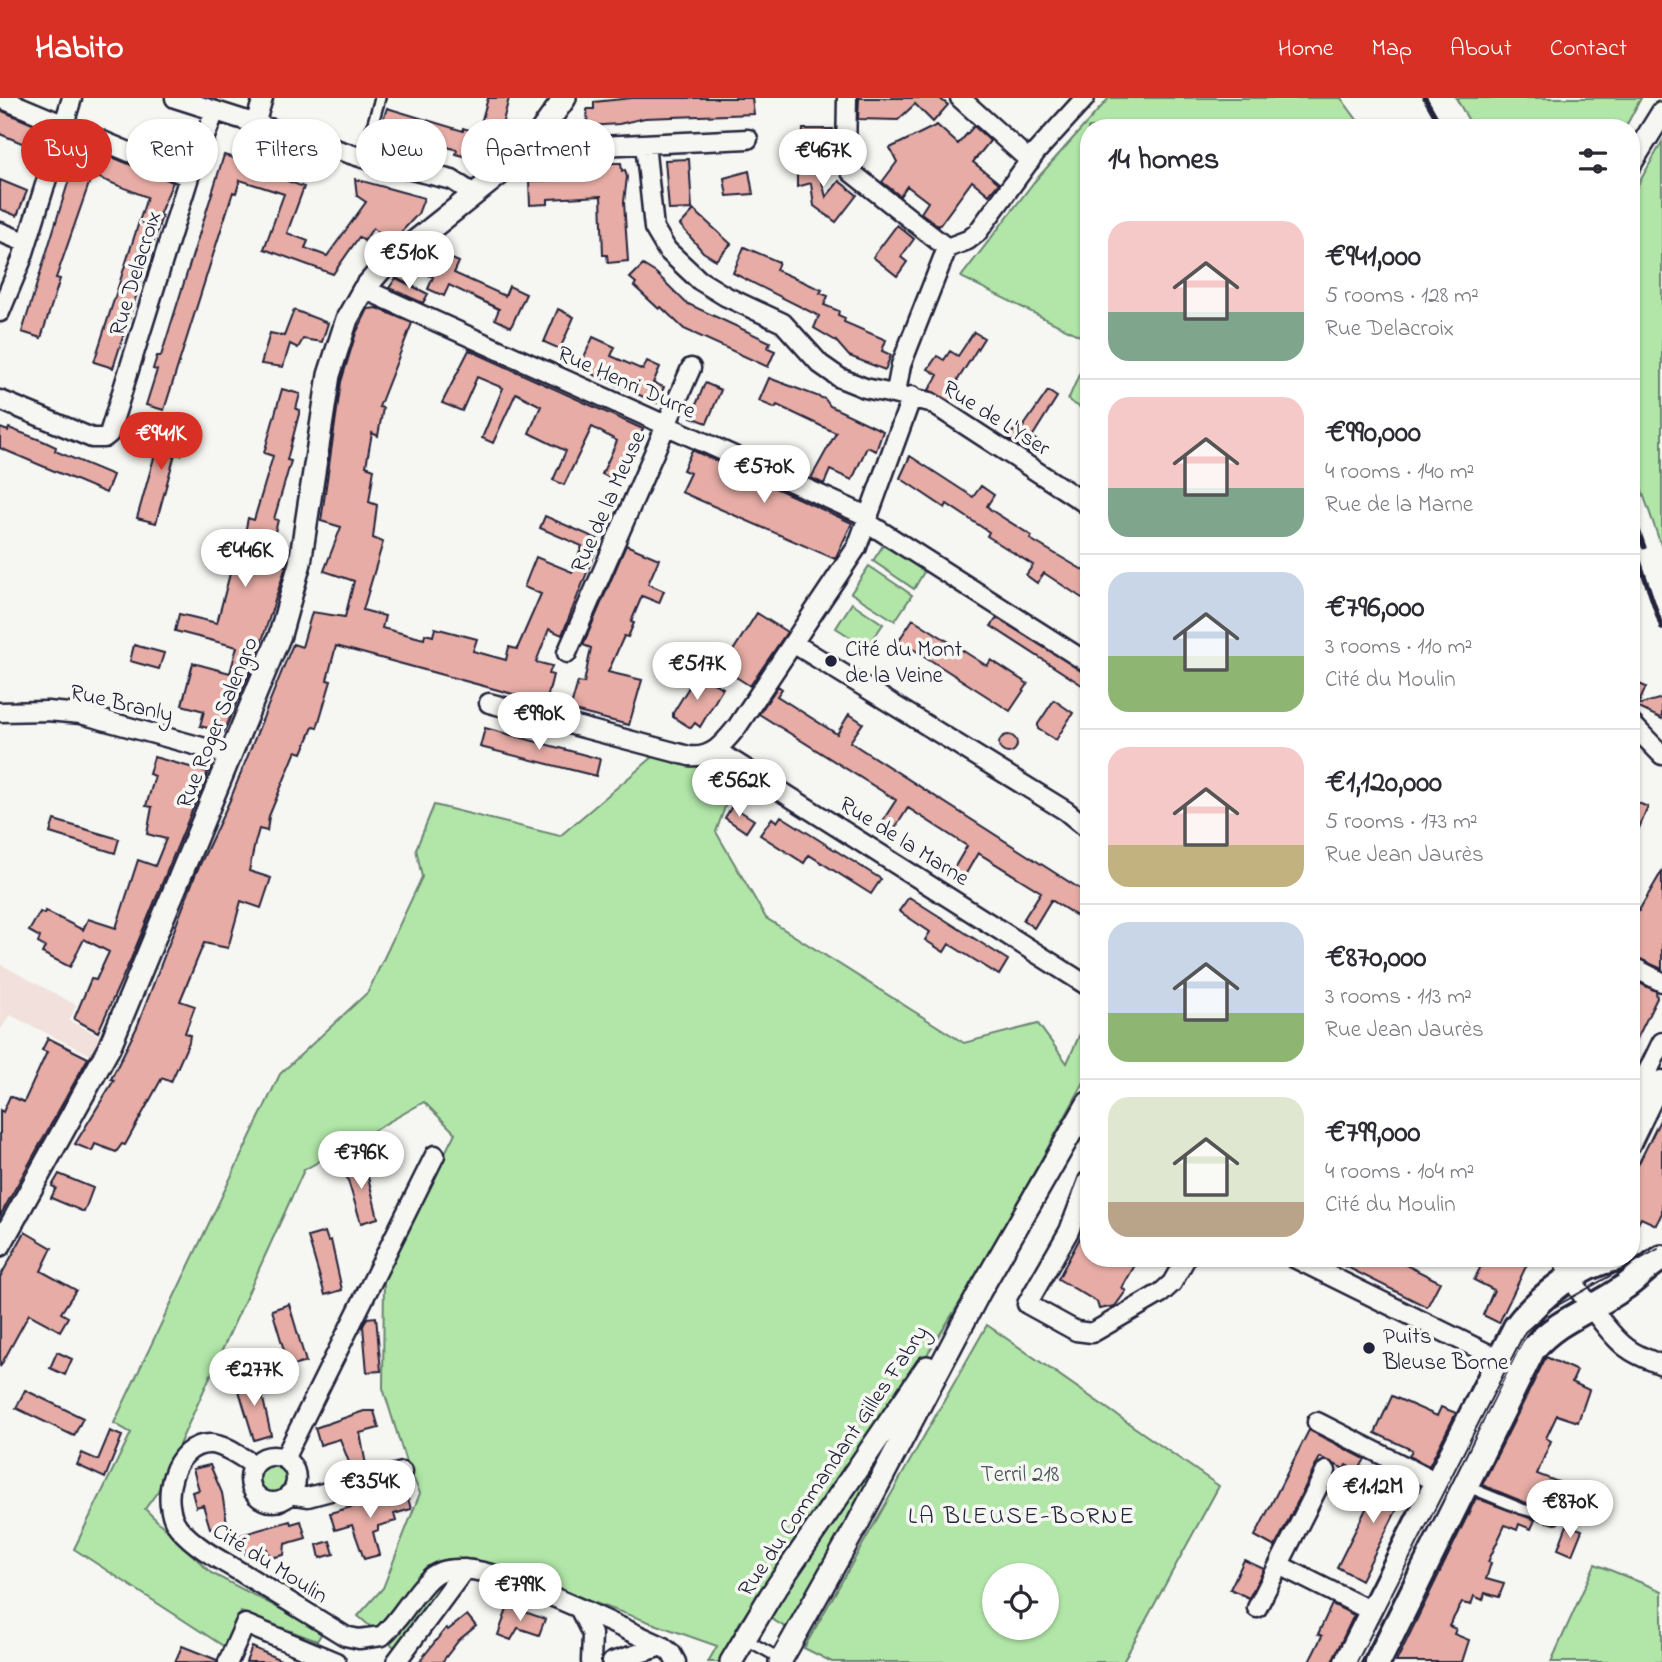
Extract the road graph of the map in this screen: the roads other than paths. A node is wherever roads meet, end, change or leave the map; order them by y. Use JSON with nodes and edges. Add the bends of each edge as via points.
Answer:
{"nodes":[{"id":1,"x":0,"y":98,"type":"edge"},
{"id":2,"x":72,"y":98,"type":"edge"},
{"id":3,"x":174,"y":98,"type":"edge"},
{"id":4,"x":263,"y":98,"type":"edge"},
{"id":5,"x":380,"y":98,"type":"edge"},
{"id":6,"x":565,"y":98,"type":"edge"},
{"id":7,"x":848,"y":98,"type":"edge"},
{"id":8,"x":960,"y":98,"type":"edge"},
{"id":9,"x":1085,"y":98,"type":"edge"},
{"id":10,"x":215,"y":111,"type":"junction"},
{"id":11,"x":1662,"y":113,"type":"edge"},
{"id":12,"x":49,"y":119,"type":"edge"},
{"id":13,"x":65,"y":119,"type":"edge"},
{"id":14,"x":212,"y":119,"type":"edge"},
{"id":15,"x":240,"y":119,"type":"edge"},
{"id":16,"x":257,"y":119,"type":"edge"},
{"id":17,"x":374,"y":119,"type":"edge"},
{"id":18,"x":550,"y":119,"type":"edge"},
{"id":19,"x":748,"y":139,"type":"dead end"},
{"id":20,"x":645,"y":144,"type":"junction"},
{"id":21,"x":615,"y":145,"type":"edge"},
{"id":22,"x":1640,"y":148,"type":"edge"},
{"id":23,"x":1030,"y":161,"type":"junction"},
{"id":24,"x":447,"y":179,"type":"edge"},
{"id":25,"x":46,"y":182,"type":"edge"},
{"id":26,"x":187,"y":182,"type":"edge"},
{"id":27,"x":490,"y":182,"type":"edge"},
{"id":28,"x":474,"y":194,"type":"junction"},
{"id":29,"x":0,"y":232,"type":"edge"},
{"id":30,"x":27,"y":243,"type":"junction"},
{"id":31,"x":947,"y":248,"type":"junction"},
{"id":32,"x":364,"y":289,"type":"junction"},
{"id":33,"x":0,"y":313,"type":"edge"},
{"id":34,"x":691,"y":368,"type":"dead end"},
{"id":35,"x":904,"y":394,"type":"junction"},
{"id":36,"x":0,"y":400,"type":"edge"},
{"id":37,"x":666,"y":426,"type":"junction"},
{"id":38,"x":1080,"y":500,"type":"edge"},
{"id":39,"x":868,"y":520,"type":"junction"},
{"id":40,"x":793,"y":643,"type":"junction"},
{"id":41,"x":567,"y":653,"type":"dead end"},
{"id":42,"x":1080,"y":658,"type":"edge"},
{"id":43,"x":489,"y":703,"type":"dead end"},
{"id":44,"x":0,"y":712,"type":"edge"},
{"id":45,"x":1640,"y":732,"type":"edge"},
{"id":46,"x":716,"y":750,"type":"junction"},
{"id":47,"x":231,"y":755,"type":"junction"},
{"id":48,"x":1662,"y":755,"type":"edge"},
{"id":49,"x":1080,"y":822,"type":"edge"},
{"id":50,"x":1640,"y":971,"type":"edge"},
{"id":51,"x":1080,"y":981,"type":"edge"},
{"id":52,"x":1662,"y":982,"type":"edge"},
{"id":53,"x":1662,"y":1042,"type":"edge"},
{"id":54,"x":1662,"y":1080,"type":"edge"},
{"id":55,"x":1640,"y":1087,"type":"edge"},
{"id":56,"x":1080,"y":1117,"type":"edge"},
{"id":57,"x":1640,"y":1125,"type":"edge"},
{"id":58,"x":435,"y":1155,"type":"dead end"},
{"id":59,"x":1080,"y":1202,"type":"edge"},
{"id":60,"x":0,"y":1245,"type":"edge"},
{"id":61,"x":1653,"y":1255,"type":"edge"},
{"id":62,"x":1181,"y":1267,"type":"edge"},
{"id":63,"x":1312,"y":1267,"type":"edge"},
{"id":64,"x":1566,"y":1268,"type":"edge"},
{"id":65,"x":980,"y":1291,"type":"junction"},
{"id":66,"x":1592,"y":1306,"type":"junction"},
{"id":67,"x":1499,"y":1359,"type":"junction"},
{"id":68,"x":1662,"y":1365,"type":"edge"},
{"id":69,"x":1317,"y":1422,"type":"dead end"},
{"id":70,"x":284,"y":1459,"type":"junction"},
{"id":71,"x":254,"y":1465,"type":"junction"},
{"id":72,"x":1326,"y":1471,"type":"dead end"},
{"id":73,"x":402,"y":1472,"type":"dead end"},
{"id":74,"x":1438,"y":1483,"type":"junction"},
{"id":75,"x":1464,"y":1485,"type":"junction"},
{"id":76,"x":289,"y":1494,"type":"junction"},
{"id":77,"x":1555,"y":1518,"type":"dead end"},
{"id":78,"x":1279,"y":1565,"type":"junction"},
{"id":79,"x":465,"y":1569,"type":"junction"},
{"id":80,"x":579,"y":1608,"type":"junction"},
{"id":81,"x":1256,"y":1608,"type":"dead end"},
{"id":82,"x":1373,"y":1612,"type":"junction"},
{"id":83,"x":743,"y":1639,"type":"junction"},
{"id":84,"x":662,"y":1646,"type":"junction"},
{"id":85,"x":783,"y":1661,"type":"edge"},
{"id":86,"x":228,"y":1662,"type":"edge"},
{"id":87,"x":336,"y":1662,"type":"edge"},
{"id":88,"x":396,"y":1662,"type":"edge"},
{"id":89,"x":591,"y":1662,"type":"edge"},
{"id":90,"x":612,"y":1662,"type":"edge"},
{"id":91,"x":676,"y":1662,"type":"edge"},
{"id":92,"x":731,"y":1662,"type":"edge"},
{"id":93,"x":1347,"y":1662,"type":"edge"},
{"id":94,"x":1378,"y":1662,"type":"edge"}],
"edges":[{"from":1,"to":12,"type":"street"},
{"from":2,"to":13,"type":"street"},
{"from":3,"to":10,"type":"street"},
{"from":4,"to":16,"type":"street"},
{"from":5,"to":17,"type":"lane"},
{"from":6,"to":18,"type":"street","name":"Rue Roger Salengro"},
{"from":7,"to":31,"type":"street","via":[[849,167]]},
{"from":8,"to":23,"type":"street"},
{"from":9,"to":23,"type":"street"},
{"from":10,"to":14,"type":"street","name":"Rue Delacroix"},
{"from":10,"to":15,"type":"street"},
{"from":11,"to":22,"type":"street"},
{"from":19,"to":20,"type":"street"},
{"from":20,"to":21,"type":"street"},
{"from":20,"to":35,"type":"street","name":"Rue de L'Yser","via":[[651,221],[673,256],[716,292],[783,323],[820,364],[840,378]]},
{"from":23,"to":31,"type":"street","via":[[977,233]]},
{"from":24,"to":28,"type":"street"},
{"from":25,"to":30,"type":"street"},
{"from":26,"to":36,"type":"street","name":"Rue Delacroix","via":[[111,430],[104,438],[92,438]]},
{"from":27,"to":28,"type":"street","name":"Rue Roger Salengro"},
{"from":28,"to":32,"type":"street","name":"Rue Roger Salengro","via":[[390,259]]},
{"from":29,"to":30,"type":"street"},
{"from":30,"to":33,"type":"street"},
{"from":31,"to":35,"type":"street","via":[[901,365]]},
{"from":32,"to":37,"type":"street","name":"Rue Henri Durre"},
{"from":32,"to":47,"type":"street","name":"Rue Roger Salengro","via":[[347,319],[329,375],[291,604]]},
{"from":34,"to":37,"type":"street","name":"Rue de la Meuse"},
{"from":35,"to":38,"type":"street","name":"Rue de L'Yser","via":[[936,405]]},
{"from":35,"to":39,"type":"street"},
{"from":37,"to":39,"type":"street","name":"Rue Henri Durre"},
{"from":37,"to":41,"type":"street","name":"Rue de la Meuse"},
{"from":39,"to":40,"type":"street","via":[[853,554]]},
{"from":39,"to":42,"type":"street","name":"Rue Henri Durre"},
{"from":40,"to":46,"type":"street","via":[[737,727]]},
{"from":40,"to":49,"type":"street"},
{"from":43,"to":46,"type":"street","via":[[689,757]]},
{"from":44,"to":47,"type":"street","name":"Rue Branly","via":[[80,714]]},
{"from":45,"to":48,"type":"street"},
{"from":46,"to":51,"type":"street","name":"Rue de la Marne"},
{"from":47,"to":60,"type":"street","name":"Rue Roger Salengro","via":[[109,1048]]},
{"from":50,"to":52,"type":"street"},
{"from":53,"to":55,"type":"street"},
{"from":54,"to":57,"type":"street"},
{"from":56,"to":65,"type":"street","name":"Rue du Commandant Gilles Fabry"},
{"from":58,"to":70,"type":"street"},
{"from":59,"to":62,"type":"street","via":[[1069,1231],[1027,1304],[1076,1331],[1092,1333],[1161,1293]]},
{"from":61,"to":66,"type":"main road","via":[[1625,1287]]},
{"from":63,"to":67,"type":"street"},
{"from":64,"to":66,"type":"street"},
{"from":64,"to":67,"type":"main road","via":[[1525,1316]]},
{"from":65,"to":83,"type":"street","name":"Rue du Commandant Gilles Fabry"},
{"from":65,"to":85,"type":"street","name":"Rue du Commandant Gilles Fabry"},
{"from":66,"to":68,"type":"street","via":[[1626,1348]]},
{"from":66,"to":75,"type":"main road","via":[[1556,1326],[1533,1349]]},
{"from":67,"to":74,"type":"main road"},
{"from":69,"to":74,"type":"street"},
{"from":70,"to":71,"type":"street","via":[[268,1456]]},
{"from":70,"to":76,"type":"street","via":[[295,1477]]},
{"from":71,"to":76,"type":"street","via":[[250,1482],[259,1497],[276,1501]]},
{"from":71,"to":79,"type":"street","name":"Cité du Moulin","via":[[219,1446],[202,1445],[189,1452],[170,1490],[174,1522],[200,1548],[345,1636],[382,1636],[432,1576]]},
{"from":72,"to":78,"type":"street"},
{"from":73,"to":76,"type":"street","via":[[308,1497]]},
{"from":74,"to":82,"type":"main road"},
{"from":75,"to":77,"type":"lane","via":[[1522,1510]]},
{"from":75,"to":94,"type":"main road"},
{"from":78,"to":81,"type":"street"},
{"from":78,"to":82,"type":"street"},
{"from":79,"to":80,"type":"street","name":"Cité du Moulin","via":[[491,1574]]},
{"from":79,"to":88,"type":"street"},
{"from":80,"to":84,"type":"street","name":"Cité du Moulin"},
{"from":80,"to":89,"type":"street","via":[[592,1634]]},
{"from":82,"to":93,"type":"main road"},
{"from":83,"to":85,"type":"lane"},
{"from":83,"to":92,"type":"street","name":"Rue du Commandant Gilles Fabry"},
{"from":84,"to":90,"type":"street"},
{"from":84,"to":91,"type":"street","name":"Cité du Moulin"},
{"from":86,"to":87,"type":"street","via":[[245,1624]]}]}
